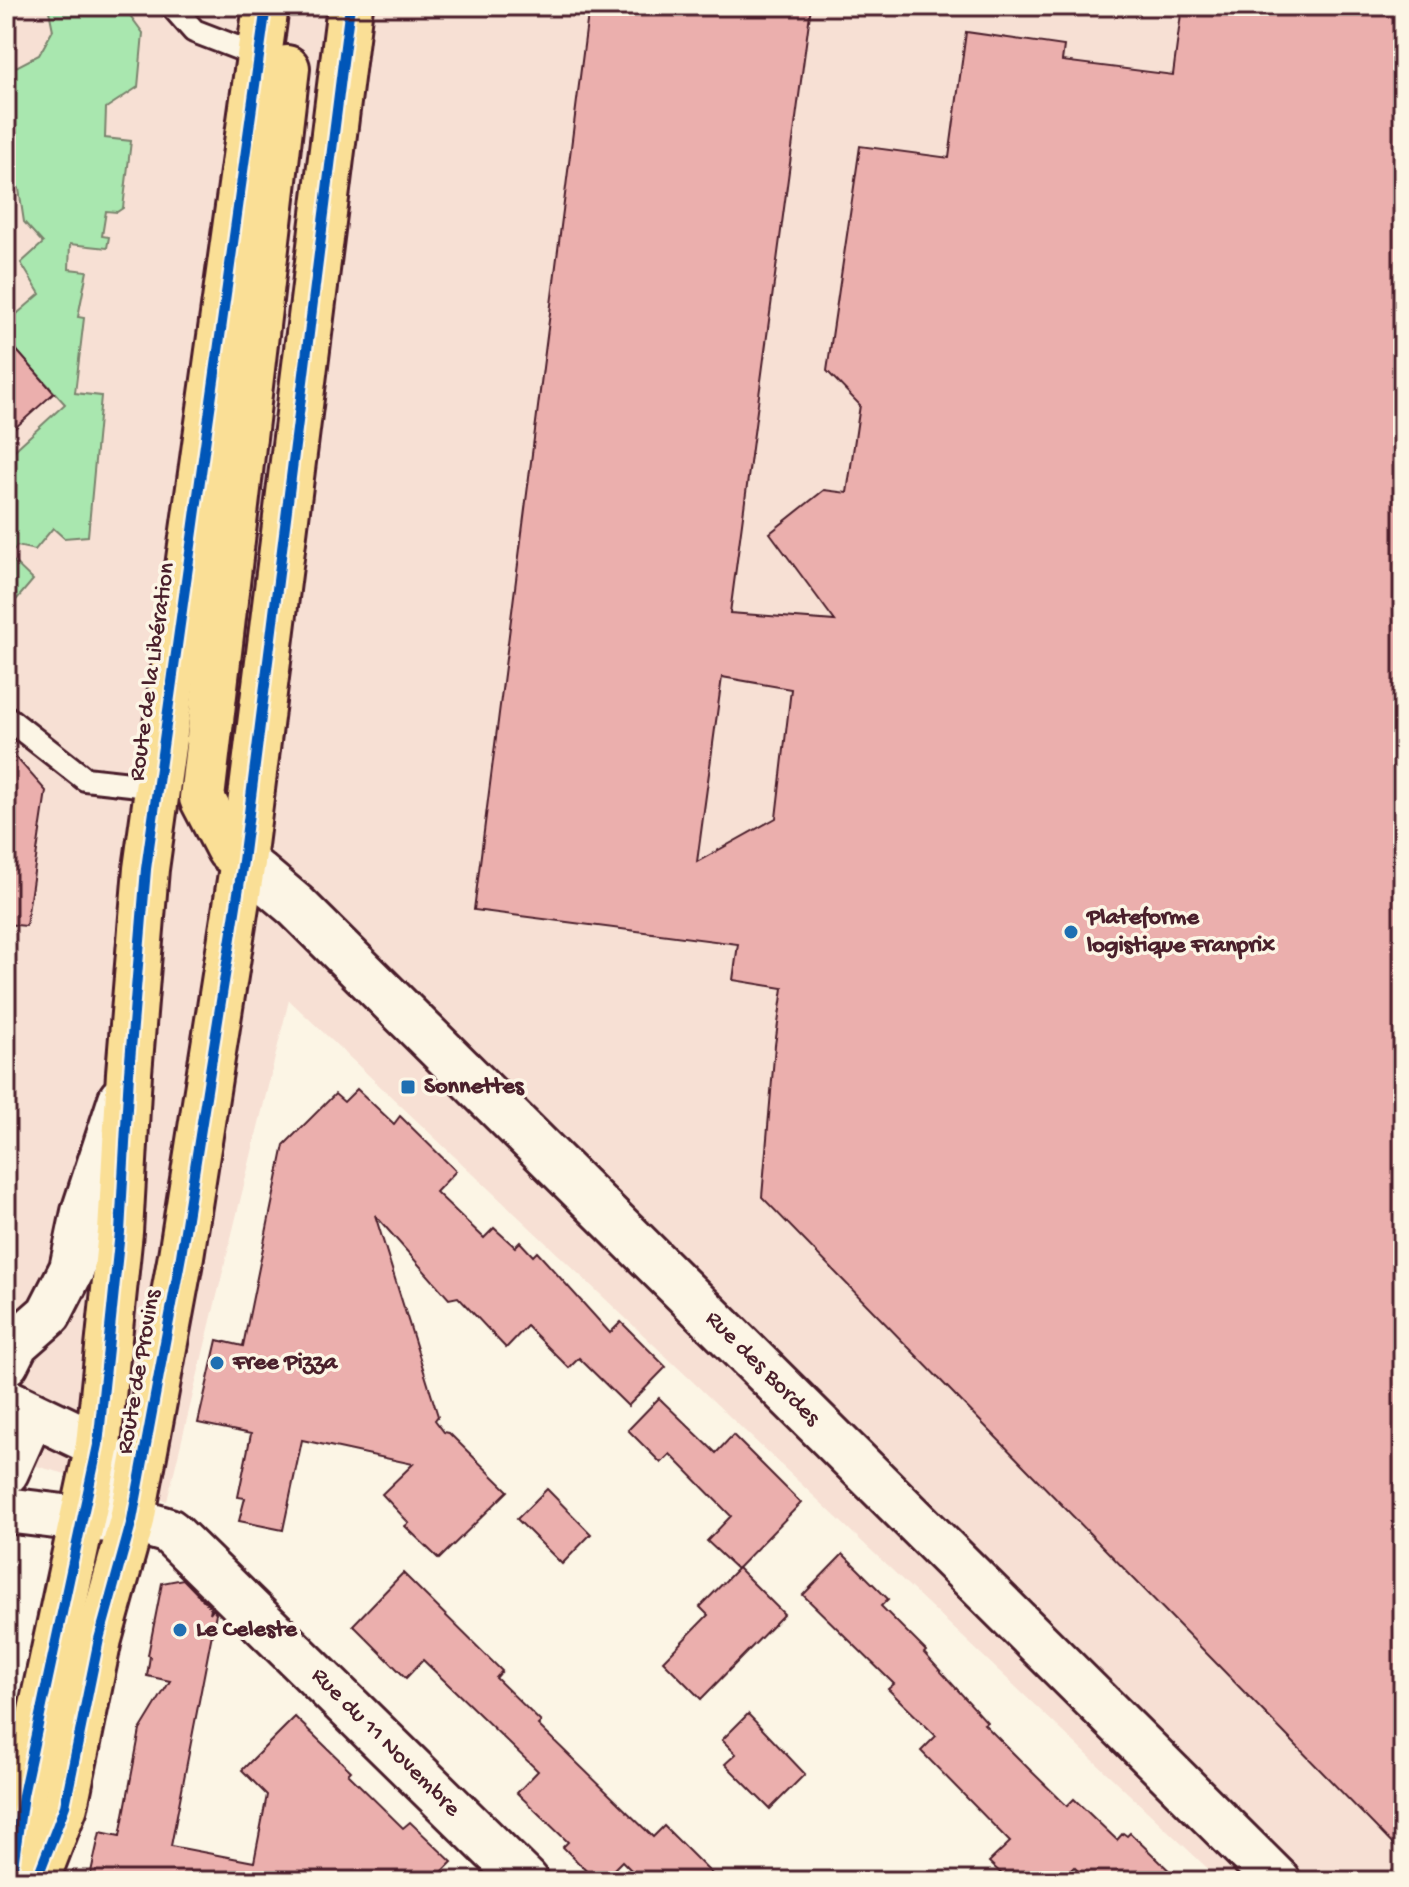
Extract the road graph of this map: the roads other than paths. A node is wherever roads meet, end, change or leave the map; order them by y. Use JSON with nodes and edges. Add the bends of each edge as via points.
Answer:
{"nodes":[{"id":1,"x":172,"y":6,"type":"edge"},
{"id":2,"x":266,"y":6,"type":"edge"},
{"id":3,"x":290,"y":6,"type":"edge"},
{"id":4,"x":350,"y":6,"type":"edge"},
{"id":5,"x":259,"y":56,"type":"junction"},
{"id":6,"x":6,"y":717,"type":"edge"},
{"id":7,"x":157,"y":787,"type":"junction"},
{"id":8,"x":243,"y":861,"type":"junction"},
{"id":9,"x":129,"y":1073,"type":"junction"},
{"id":10,"x":107,"y":1346,"type":"joint"},
{"id":11,"x":6,"y":1363,"type":"edge"},
{"id":12,"x":19,"y":1407,"type":"edge"},
{"id":13,"x":98,"y":1445,"type":"junction"},
{"id":14,"x":6,"y":1472,"type":"edge"},
{"id":15,"x":6,"y":1510,"type":"edge"},
{"id":16,"x":80,"y":1519,"type":"junction"},
{"id":17,"x":132,"y":1520,"type":"junction"},
{"id":18,"x":15,"y":1794,"type":"edge"},
{"id":19,"x":11,"y":1881,"type":"edge"},
{"id":20,"x":36,"y":1881,"type":"edge"},
{"id":21,"x":526,"y":1881,"type":"edge"},
{"id":22,"x":1278,"y":1881,"type":"edge"}],
"edges":[{"from":1,"to":5,"type":"lane","via":[[194,31]]},
{"from":2,"to":5,"type":"main road","name":"Route de la Libération"},
{"from":3,"to":8,"type":"main road","via":[[202,798],[229,850]]},
{"from":4,"to":8,"type":"main road"},
{"from":5,"to":7,"type":"main road","name":"Route de la Libération"},
{"from":6,"to":7,"type":"lane","via":[[85,779]]},
{"from":7,"to":9,"type":"main road","name":"Route de la Libération"},
{"from":8,"to":17,"type":"main road","name":"Route de Provins","via":[[179,1270]]},
{"from":8,"to":22,"type":"street","name":"Rue des Bordes","via":[[296,906]]},
{"from":9,"to":10,"type":"main road","name":"Route de la Libération"},
{"from":9,"to":11,"type":"street","via":[[84,1212],[72,1269],[49,1314],[16,1343]]},
{"from":10,"to":13,"type":"main road","name":"Route de Provins"},
{"from":12,"to":13,"type":"street"},
{"from":12,"to":14,"type":"street"},
{"from":13,"to":16,"type":"main road","name":"Route de Provins"},
{"from":13,"to":17,"type":"street"},
{"from":15,"to":16,"type":"street","name":"Rue du 11 Novembre"},
{"from":16,"to":17,"type":"street","name":"Rue du 11 Novembre"},
{"from":16,"to":18,"type":"main road","name":"Route de Provins","via":[[60,1631]]},
{"from":17,"to":20,"type":"main road","name":"Route de Provins","via":[[99,1639],[65,1806]]},
{"from":17,"to":21,"type":"street","name":"Rue du 11 Novembre","via":[[169,1531]]},
{"from":18,"to":19,"type":"main road","name":"Route de Provins"}]}
